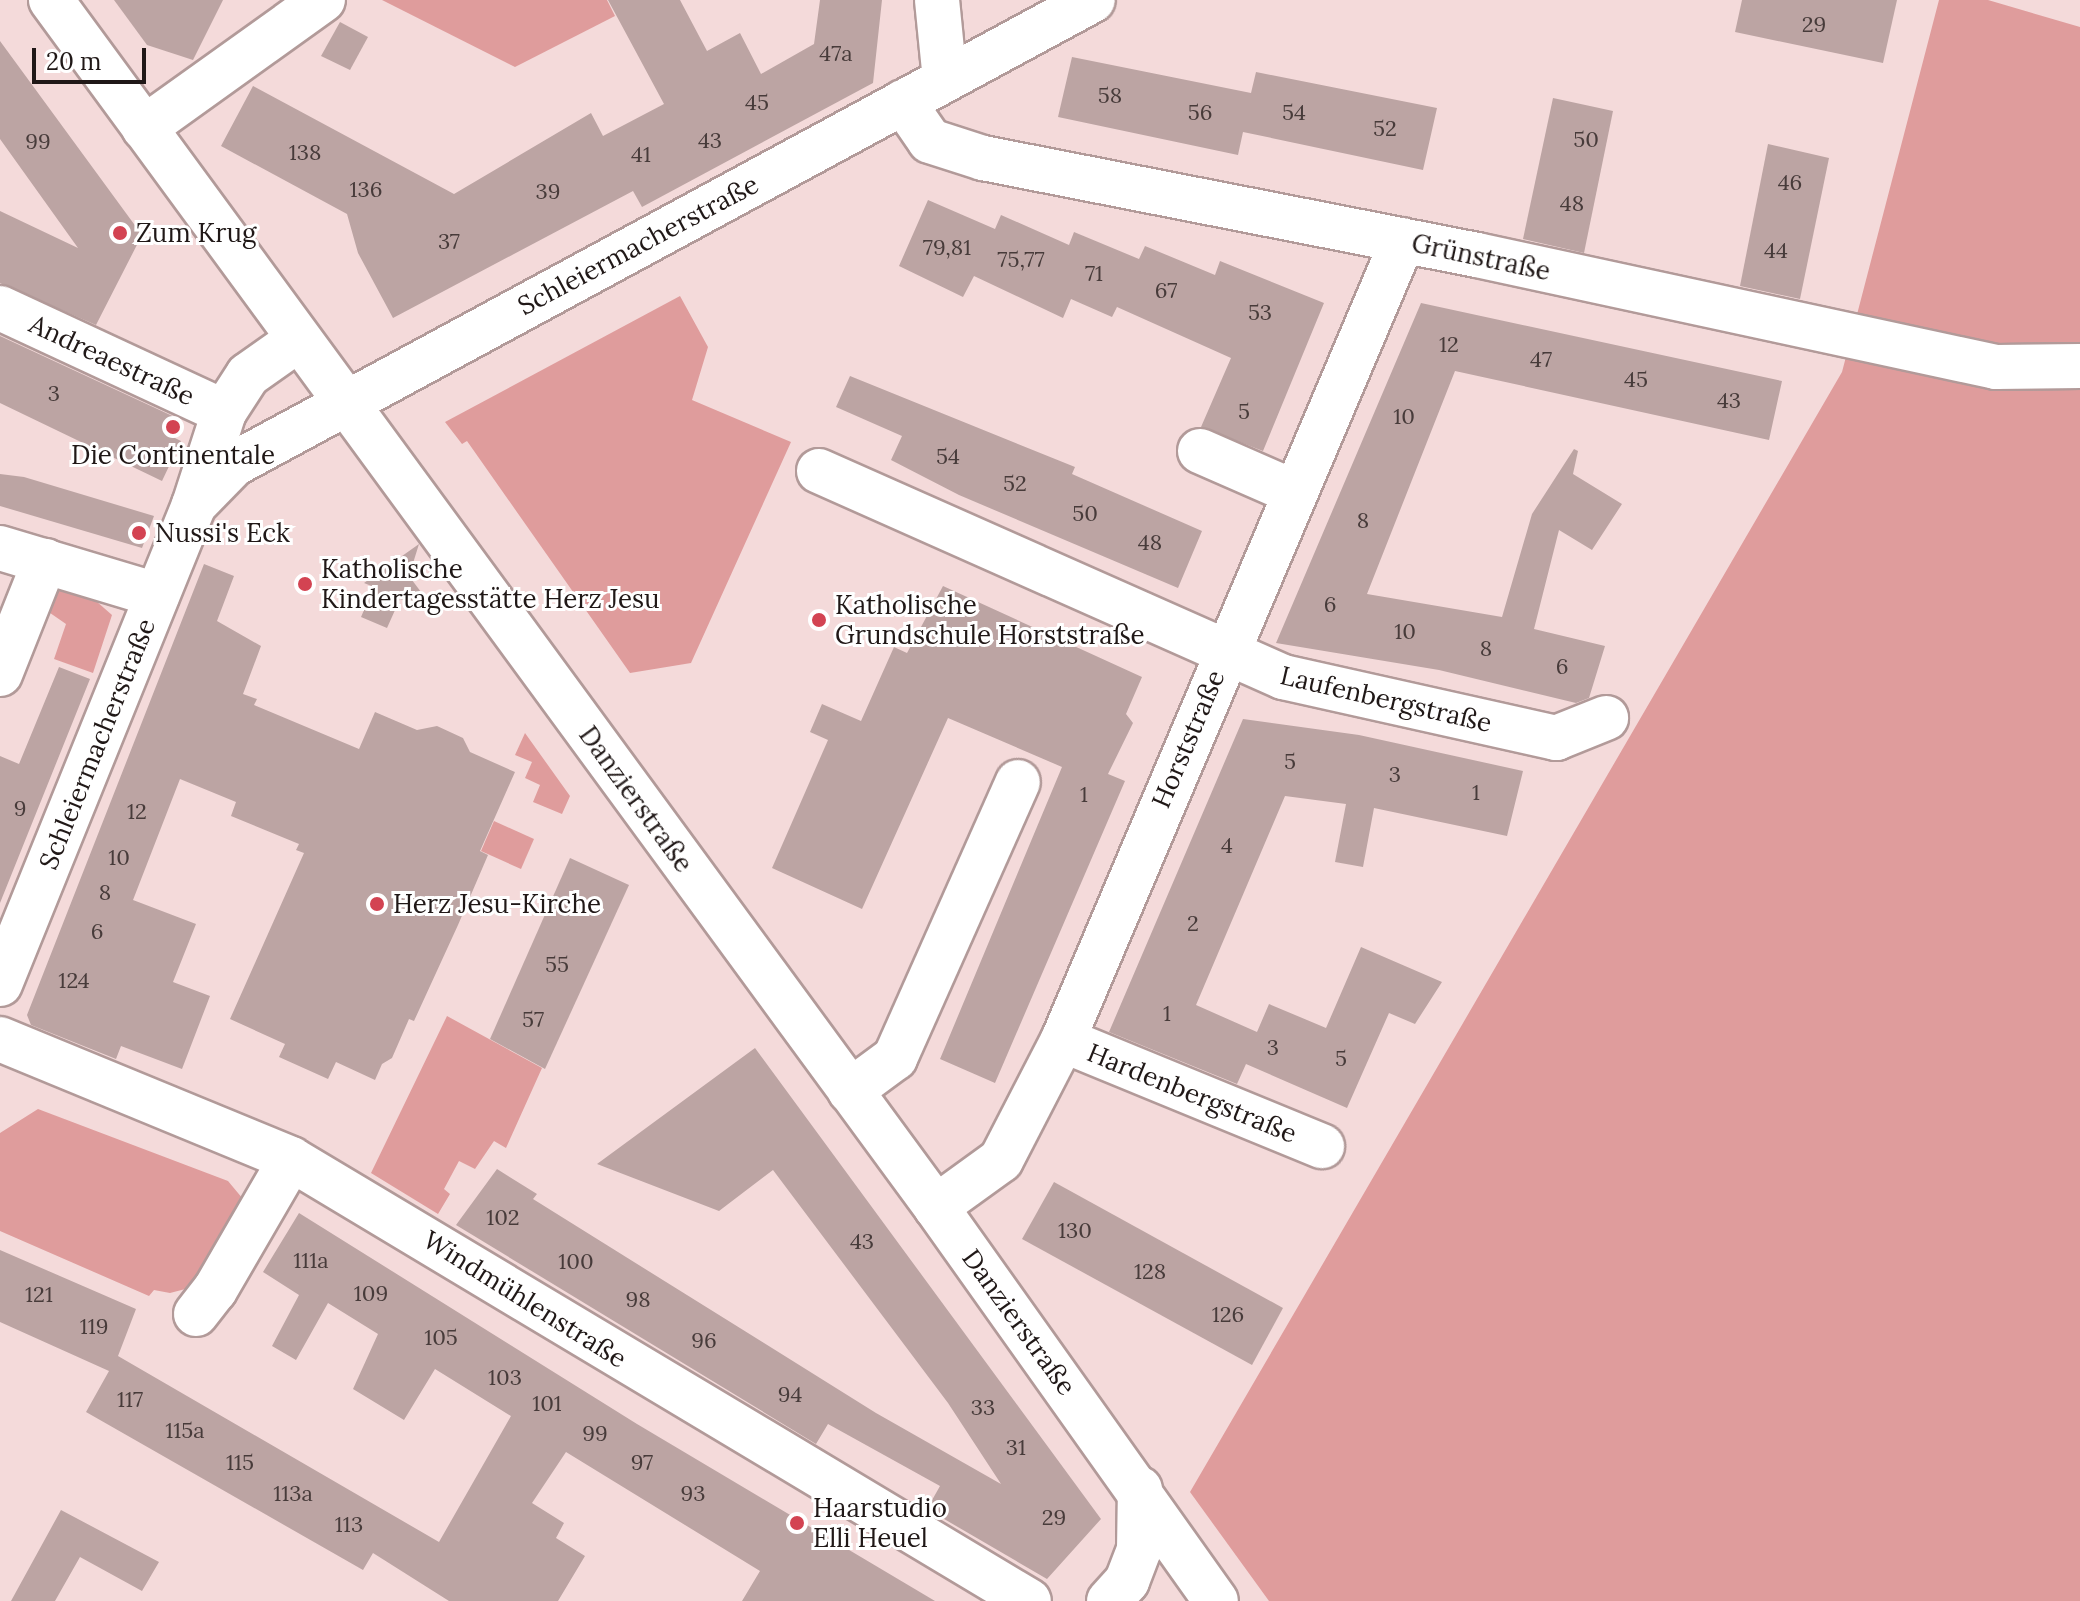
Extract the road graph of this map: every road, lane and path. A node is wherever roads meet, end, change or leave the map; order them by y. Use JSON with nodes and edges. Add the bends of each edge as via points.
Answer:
{"nodes":[{"id":1,"x":51,"y":0,"type":"edge"},
{"id":2,"x":323,"y":0,"type":"edge"},
{"id":3,"x":937,"y":0,"type":"edge"},
{"id":4,"x":1093,"y":0,"type":"edge"},
{"id":5,"x":945,"y":80,"type":"junction"},
{"id":6,"x":903,"y":102,"type":"junction"},
{"id":7,"x":144,"y":128,"type":"junction"},
{"id":8,"x":1403,"y":240,"type":"junction"},
{"id":9,"x":0,"y":308,"type":"edge"},
{"id":10,"x":299,"y":339,"type":"junction"},
{"id":11,"x":2080,"y":366,"type":"edge"},
{"id":12,"x":345,"y":402,"type":"junction"},
{"id":13,"x":224,"y":412,"type":"junction"},
{"id":14,"x":1200,"y":451,"type":"dead end"},
{"id":15,"x":819,"y":471,"type":"dead end"},
{"id":16,"x":1294,"y":492,"type":"junction"},
{"id":17,"x":194,"y":505,"type":"junction"},
{"id":18,"x":0,"y":548,"type":"edge"},
{"id":19,"x":45,"y":561,"type":"junction"},
{"id":20,"x":157,"y":595,"type":"junction"},
{"id":21,"x":1224,"y":652,"type":"junction"},
{"id":22,"x":0,"y":674,"type":"edge"},
{"id":23,"x":1606,"y":718,"type":"dead end"},
{"id":24,"x":1018,"y":782,"type":"dead end"},
{"id":25,"x":0,"y":984,"type":"edge"},
{"id":26,"x":0,"y":1039,"type":"edge"},
{"id":27,"x":1063,"y":1040,"type":"junction"},
{"id":28,"x":850,"y":1091,"type":"junction"},
{"id":29,"x":1322,"y":1146,"type":"dead end"},
{"id":30,"x":291,"y":1159,"type":"junction"},
{"id":31,"x":936,"y":1207,"type":"junction"},
{"id":32,"x":196,"y":1314,"type":"dead end"},
{"id":33,"x":1140,"y":1489,"type":"junction"},
{"id":34,"x":1029,"y":1601,"type":"edge"},
{"id":35,"x":1109,"y":1601,"type":"edge"},
{"id":36,"x":1216,"y":1601,"type":"edge"}],
"edges":[{"from":1,"to":7,"type":"street","name":"Danzierstraße"},
{"from":2,"to":7,"type":"street"},
{"from":3,"to":5,"type":"street"},
{"from":4,"to":5,"type":"street","name":"Schleiermacherstraße"},
{"from":5,"to":6,"type":"street","name":"Schleiermacherstraße"},
{"from":6,"to":8,"type":"street","name":"Grünstraße","via":[[930,141],[983,158]]},
{"from":6,"to":12,"type":"street","name":"Schleiermacherstraße"},
{"from":7,"to":10,"type":"street","name":"Danzierstraße"},
{"from":8,"to":11,"type":"street","name":"Grünstraße","via":[[1996,367]]},
{"from":8,"to":16,"type":"street","name":"Horststraße"},
{"from":9,"to":13,"type":"street","name":"Andreaestraße"},
{"from":10,"to":12,"type":"street","name":"Danzierstraße"},
{"from":10,"to":13,"type":"street","name":"Schleiermacherstraße","via":[[248,375]]},
{"from":12,"to":17,"type":"street","name":"Schleiermacherstraße","via":[[234,464]]},
{"from":12,"to":28,"type":"street","name":"Danzierstraße"},
{"from":13,"to":17,"type":"street","name":"Schleiermacherstraße"},
{"from":14,"to":16,"type":"street"},
{"from":15,"to":21,"type":"street","name":"Laufenbergstraße"},
{"from":16,"to":21,"type":"street","name":"Horststraße"},
{"from":17,"to":20,"type":"street","name":"Schleiermacherstraße"},
{"from":18,"to":19,"type":"street"},
{"from":19,"to":20,"type":"street"},
{"from":19,"to":22,"type":"street"},
{"from":20,"to":25,"type":"street","name":"Schleiermacherstraße"},
{"from":21,"to":23,"type":"street","name":"Laufenbergstraße","via":[[1283,677],[1556,738]]},
{"from":21,"to":27,"type":"street","name":"Horststraße"},
{"from":24,"to":28,"type":"street","via":[[895,1058]]},
{"from":26,"to":30,"type":"street","name":"Windmühlenstraße"},
{"from":27,"to":29,"type":"street","name":"Hardenbergstraße"},
{"from":27,"to":31,"type":"street","name":"Horststraße","via":[[1001,1160]]},
{"from":28,"to":31,"type":"street","name":"Danzierstraße"},
{"from":30,"to":32,"type":"street"},
{"from":30,"to":34,"type":"street","name":"Windmühlenstraße"},
{"from":31,"to":33,"type":"street","name":"Danzierstraße"},
{"from":33,"to":35,"type":"street","via":[[1139,1550],[1127,1581]]},
{"from":33,"to":36,"type":"street","name":"Danzierstraße"}]}
